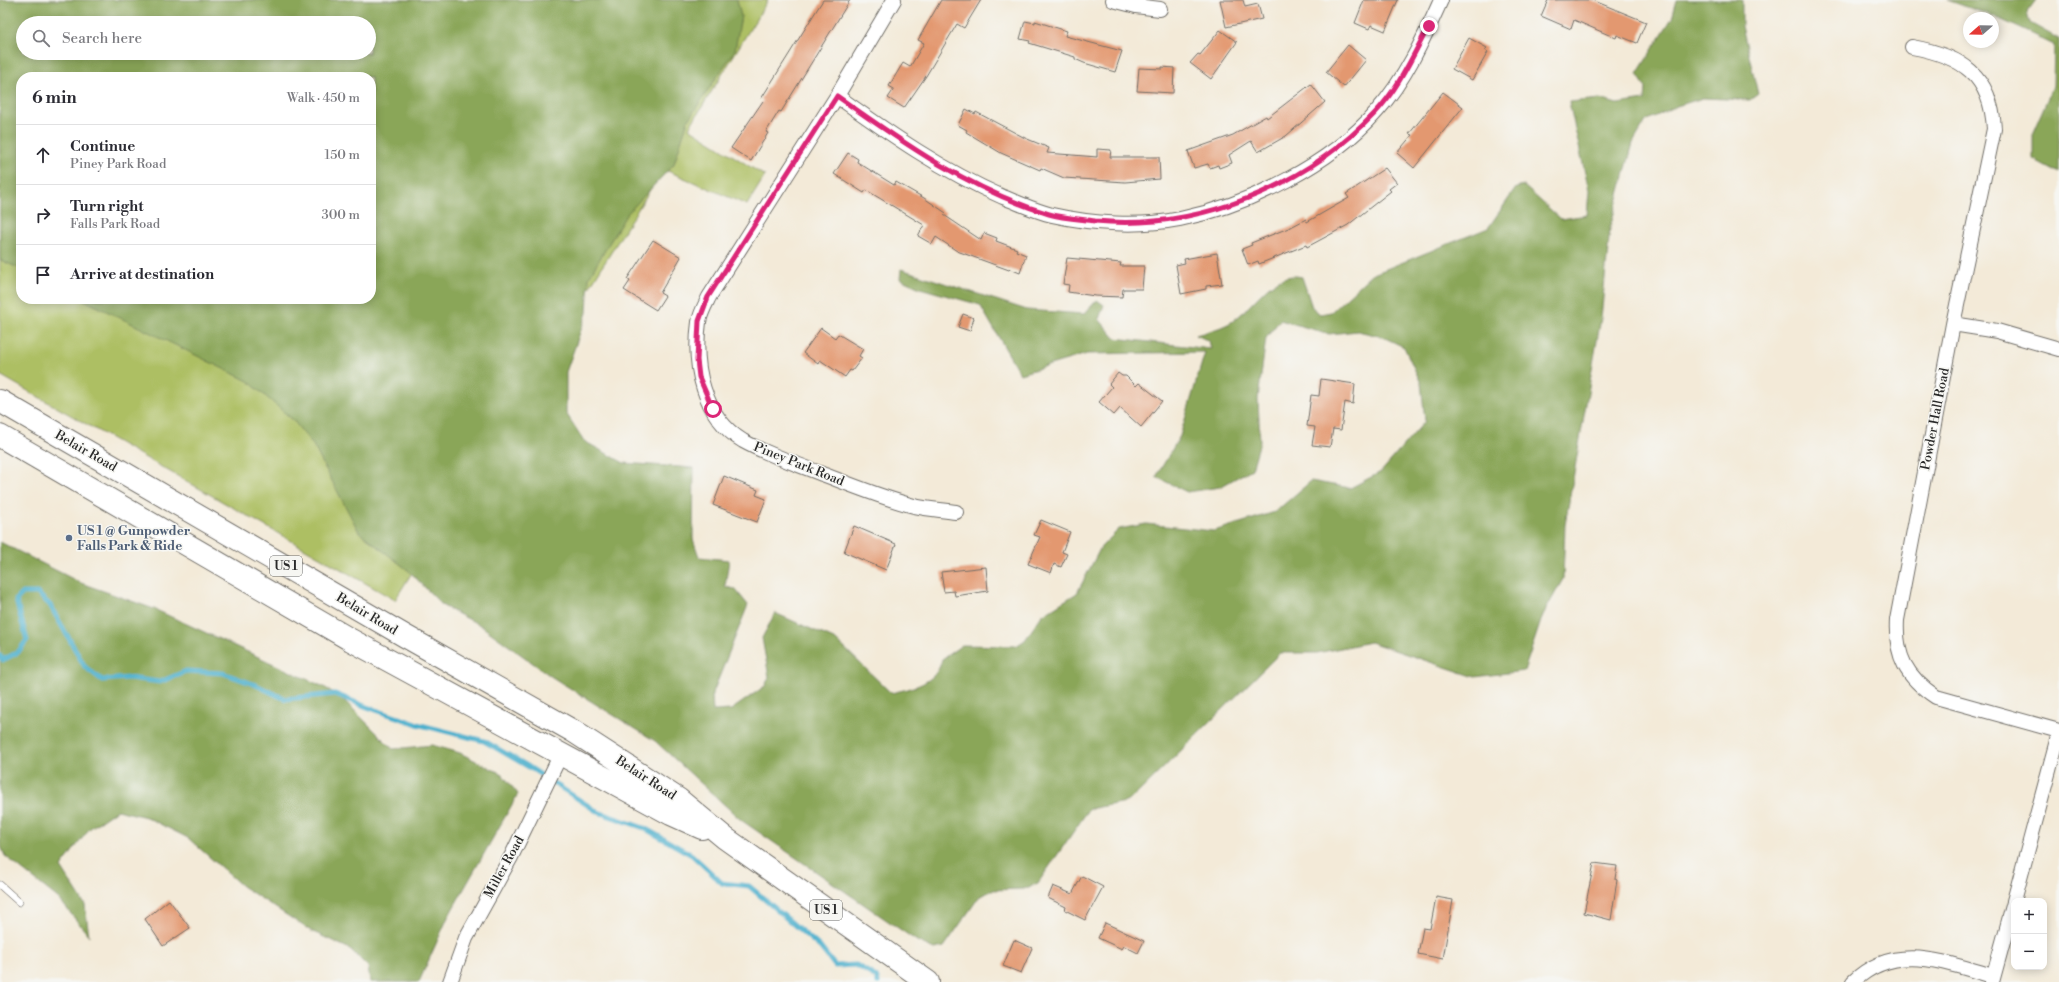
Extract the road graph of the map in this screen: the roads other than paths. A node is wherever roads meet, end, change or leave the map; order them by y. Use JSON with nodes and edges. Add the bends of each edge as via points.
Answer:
{"nodes":[{"id":1,"x":894,"y":0,"type":"edge"},
{"id":2,"x":1113,"y":0,"type":"edge"},
{"id":3,"x":1441,"y":0,"type":"edge"},
{"id":4,"x":1160,"y":9,"type":"dead end"},
{"id":5,"x":1912,"y":47,"type":"dead end"},
{"id":6,"x":837,"y":96,"type":"junction"},
{"id":7,"x":1953,"y":324,"type":"junction"},
{"id":8,"x":2059,"y":349,"type":"edge"},
{"id":9,"x":0,"y":401,"type":"edge"},
{"id":10,"x":0,"y":436,"type":"edge"},
{"id":11,"x":956,"y":512,"type":"dead end"},
{"id":12,"x":573,"y":731,"type":"junction"},
{"id":13,"x":2059,"y":732,"type":"edge"},
{"id":14,"x":561,"y":754,"type":"junction"},
{"id":15,"x":725,"y":838,"type":"junction"},
{"id":16,"x":0,"y":885,"type":"edge"},
{"id":17,"x":2015,"y":898,"type":"edge"},
{"id":18,"x":19,"y":902,"type":"dead end"},
{"id":19,"x":2011,"y":912,"type":"edge"},
{"id":20,"x":1993,"y":979,"type":"edge"},
{"id":21,"x":450,"y":982,"type":"edge"},
{"id":22,"x":928,"y":982,"type":"edge"},
{"id":23,"x":1853,"y":982,"type":"edge"}],
"edges":[{"from":1,"to":6,"type":"street","name":"Piney Park Road"},
{"from":2,"to":4,"type":"street"},
{"from":3,"to":6,"type":"street","via":[[1397,85],[1377,111],[1353,135],[1324,158],[1286,180],[1238,201],[1179,219],[1118,223],[1051,215],[1023,205],[955,174],[897,139]]},
{"from":5,"to":7,"type":"street","name":"Powder Hall Road","via":[[1943,54],[1967,67],[1985,89],[1993,116],[1993,142]]},
{"from":6,"to":11,"type":"street","name":"Piney Park Road","via":[[708,297],[699,321],[699,377],[704,392],[724,426],[762,451],[914,506]]},
{"from":7,"to":8,"type":"street","via":[[1997,331]]},
{"from":7,"to":13,"type":"street","name":"Powder Hall Road","via":[[1897,620],[1898,650],[1912,678],[1936,697]]},
{"from":9,"to":12,"type":"highway","name":"Belair Road","number":"US 1"},
{"from":10,"to":14,"type":"highway","name":"Belair Road","number":"US 1","via":[[351,640]]},
{"from":12,"to":14,"type":"highway"},
{"from":12,"to":15,"type":"highway","name":"Belair Road","number":"US 1","via":[[678,799]]},
{"from":13,"to":17,"type":"street"},
{"from":14,"to":15,"type":"highway","name":"Belair Road","number":"US 1","via":[[671,814]]},
{"from":14,"to":21,"type":"street","name":"Miller Road","via":[[511,857],[466,938]]},
{"from":15,"to":22,"type":"highway","name":"Belair Road","number":"US 1"},
{"from":16,"to":18,"type":"lane"},
{"from":19,"to":20,"type":"street"},
{"from":20,"to":23,"type":"street","via":[[1917,957],[1897,959],[1876,966]]}]}
